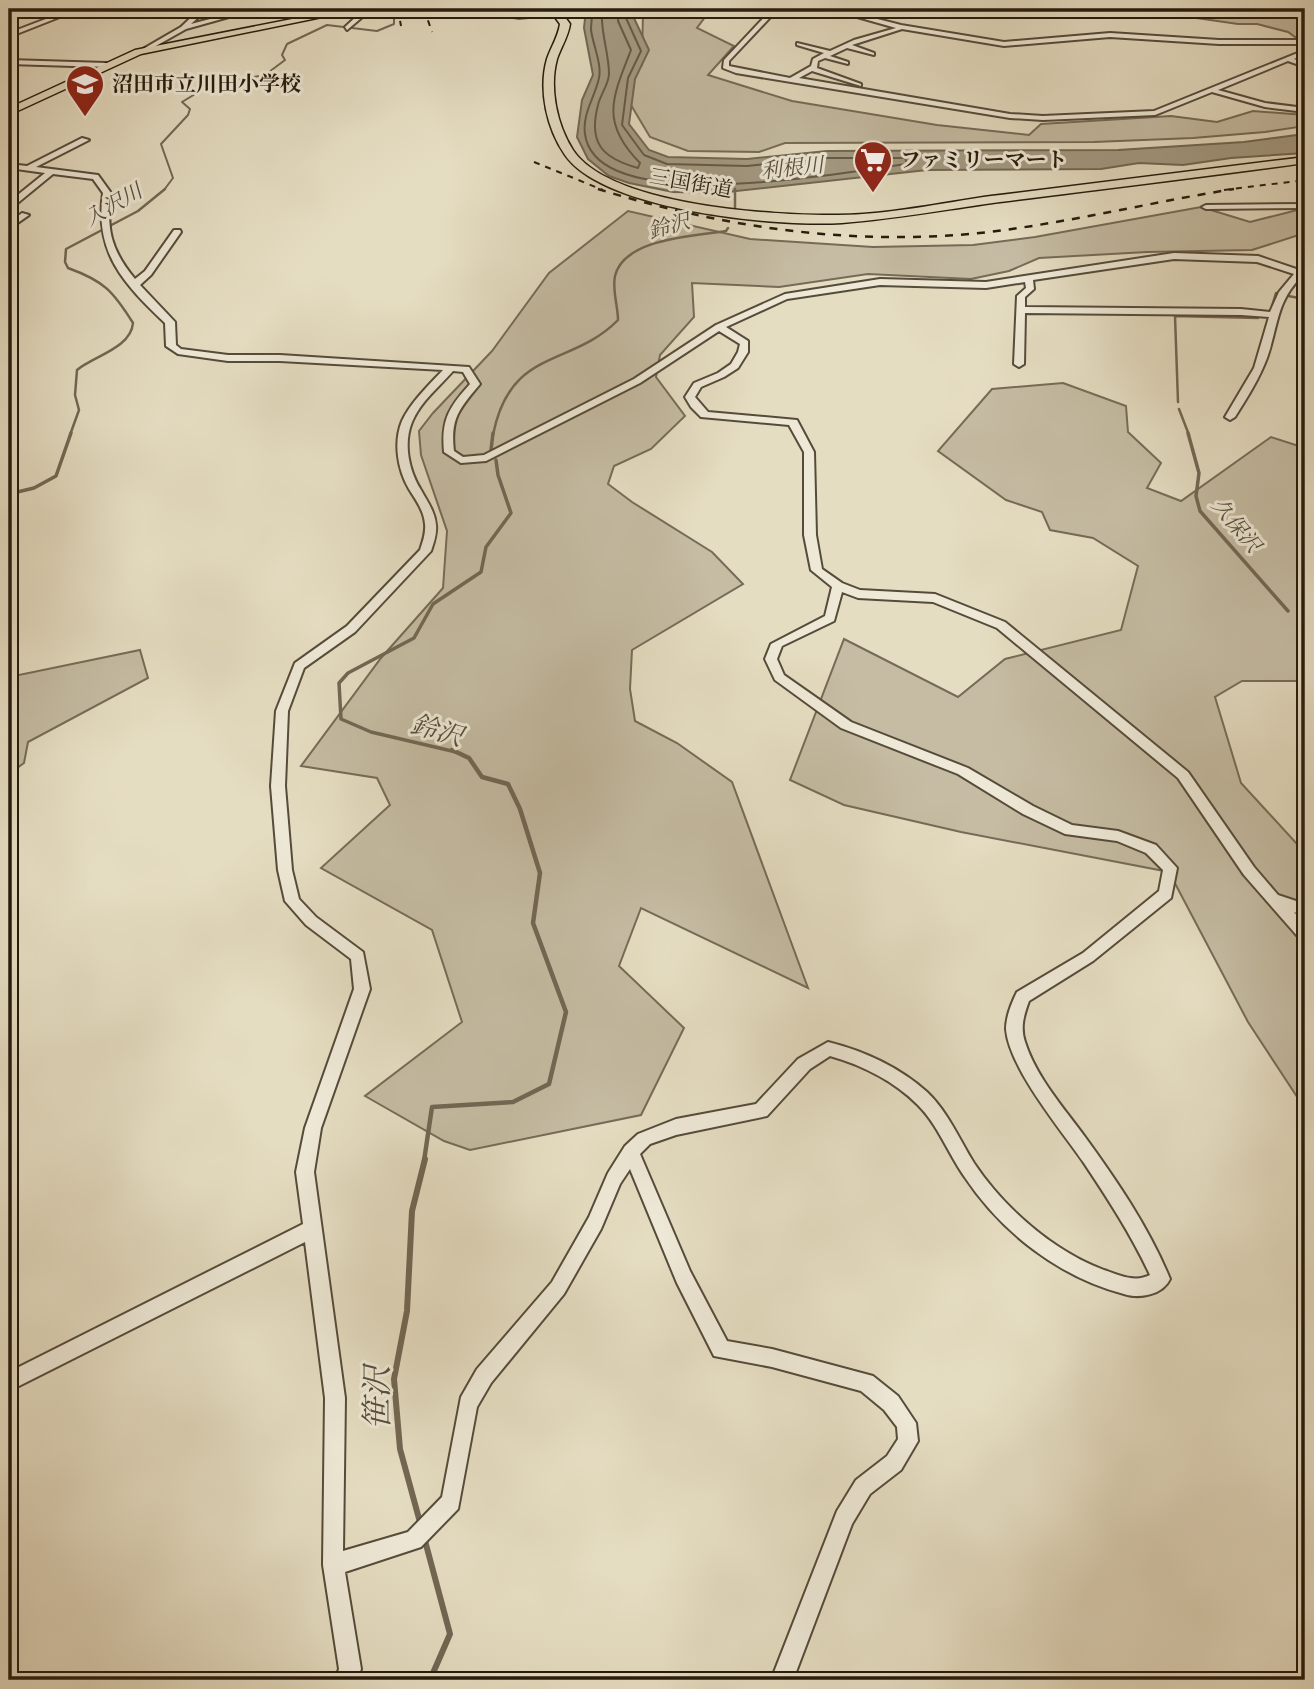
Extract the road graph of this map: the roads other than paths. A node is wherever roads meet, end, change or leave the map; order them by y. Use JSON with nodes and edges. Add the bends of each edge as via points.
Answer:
{"nodes":[{"id":1,"x":77,"y":9,"type":"edge"},
{"id":2,"x":355,"y":9,"type":"edge"},
{"id":3,"x":775,"y":9,"type":"edge"},
{"id":4,"x":832,"y":9,"type":"edge"},
{"id":5,"x":247,"y":10,"type":"junction"},
{"id":6,"x":558,"y":13,"type":"edge"},
{"id":7,"x":332,"y":14,"type":"junction"},
{"id":8,"x":349,"y":27,"type":"dead end"},
{"id":9,"x":902,"y":27,"type":"junction"},
{"id":10,"x":183,"y":28,"type":"junction"},
{"id":11,"x":9,"y":35,"type":"edge"},
{"id":12,"x":1305,"y":42,"type":"edge"},
{"id":13,"x":799,"y":44,"type":"dead end"},
{"id":14,"x":848,"y":47,"type":"junction"},
{"id":15,"x":145,"y":50,"type":"junction"},
{"id":16,"x":1305,"y":52,"type":"edge"},
{"id":17,"x":872,"y":54,"type":"dead end"},
{"id":18,"x":828,"y":55,"type":"junction"},
{"id":19,"x":1289,"y":59,"type":"junction"},
{"id":20,"x":9,"y":62,"type":"edge"},
{"id":21,"x":846,"y":63,"type":"dead end"},
{"id":22,"x":106,"y":65,"type":"junction"},
{"id":23,"x":1305,"y":65,"type":"edge"},
{"id":24,"x":811,"y":68,"type":"junction"},
{"id":25,"x":803,"y":82,"type":"junction"},
{"id":26,"x":848,"y":90,"type":"junction"},
{"id":27,"x":1211,"y":90,"type":"junction"},
{"id":28,"x":1305,"y":110,"type":"edge"},
{"id":29,"x":9,"y":112,"type":"edge"},
{"id":30,"x":85,"y":140,"type":"dead end"},
{"id":31,"x":1305,"y":160,"type":"edge"},
{"id":32,"x":9,"y":166,"type":"edge"},
{"id":33,"x":27,"y":168,"type":"junction"},
{"id":34,"x":52,"y":171,"type":"junction"},
{"id":35,"x":11,"y":204,"type":"dead end"},
{"id":36,"x":1305,"y":206,"type":"edge"},
{"id":37,"x":1206,"y":207,"type":"dead end"},
{"id":38,"x":25,"y":215,"type":"dead end"},
{"id":39,"x":9,"y":227,"type":"edge"},
{"id":40,"x":177,"y":232,"type":"dead end"},
{"id":41,"x":1303,"y":274,"type":"edge"},
{"id":42,"x":1029,"y":280,"type":"junction"},
{"id":43,"x":136,"y":283,"type":"junction"},
{"id":44,"x":1022,"y":310,"type":"junction"},
{"id":45,"x":1273,"y":315,"type":"junction"},
{"id":46,"x":719,"y":327,"type":"junction"},
{"id":47,"x":1019,"y":364,"type":"dead end"},
{"id":48,"x":451,"y":367,"type":"junction"},
{"id":49,"x":1230,"y":417,"type":"dead end"},
{"id":50,"x":838,"y":586,"type":"junction"},
{"id":51,"x":1273,"y":898,"type":"junction"},
{"id":52,"x":1305,"y":910,"type":"edge"},
{"id":53,"x":1305,"y":935,"type":"edge"},
{"id":54,"x":631,"y":1152,"type":"junction"},
{"id":55,"x":314,"y":1228,"type":"junction"},
{"id":56,"x":9,"y":1382,"type":"edge"},
{"id":57,"x":334,"y":1565,"type":"junction"},
{"id":58,"x":346,"y":1680,"type":"edge"},
{"id":59,"x":782,"y":1680,"type":"edge"}],
"edges":[{"from":1,"to":11,"type":"street"},
{"from":2,"to":7,"type":"highway"},
{"from":2,"to":8,"type":"street","via":[[363,14]]},
{"from":3,"to":25,"type":"street","via":[[724,67]]},
{"from":4,"to":9,"type":"street"},
{"from":5,"to":7,"type":"street"},
{"from":5,"to":10,"type":"street"},
{"from":5,"to":10,"type":"street","via":[[203,9]]},
{"from":6,"to":31,"type":"highway","name":"三国街道","via":[[564,30],[552,61],[551,104],[568,151],[604,181],[664,201],[842,219]]},
{"from":7,"to":15,"type":"highway"},
{"from":9,"to":12,"type":"street","via":[[1004,44],[1110,35]]},
{"from":9,"to":14,"type":"street"},
{"from":10,"to":15,"type":"street"},
{"from":13,"to":18,"type":"street"},
{"from":14,"to":17,"type":"street"},
{"from":14,"to":18,"type":"street"},
{"from":15,"to":22,"type":"highway"},
{"from":16,"to":19,"type":"street"},
{"from":18,"to":21,"type":"street"},
{"from":18,"to":24,"type":"street","via":[[815,60]]},
{"from":19,"to":23,"type":"street"},
{"from":19,"to":27,"type":"street"},
{"from":20,"to":22,"type":"street"},
{"from":22,"to":29,"type":"highway"},
{"from":24,"to":25,"type":"street","via":[[793,78]]},
{"from":24,"to":26,"type":"street","via":[[859,85]]},
{"from":25,"to":26,"type":"street"},
{"from":26,"to":27,"type":"street","via":[[1043,118],[1151,114]]},
{"from":27,"to":28,"type":"street"},
{"from":30,"to":33,"type":"street"},
{"from":32,"to":33,"type":"street"},
{"from":33,"to":34,"type":"street"},
{"from":34,"to":35,"type":"street"},
{"from":34,"to":43,"type":"street","via":[[95,177],[107,193],[110,251]]},
{"from":36,"to":37,"type":"street"},
{"from":38,"to":39,"type":"street"},
{"from":40,"to":43,"type":"street"},
{"from":41,"to":42,"type":"street","via":[[1258,259],[1197,255]]},
{"from":41,"to":45,"type":"street","via":[[1283,289]]},
{"from":42,"to":44,"type":"street","via":[[1030,289],[1021,296]]},
{"from":42,"to":46,"type":"street","via":[[986,285],[880,282],[811,291],[785,297]]},
{"from":43,"to":48,"type":"street","via":[[170,321],[171,346],[178,351],[228,358]]},
{"from":44,"to":45,"type":"street"},
{"from":44,"to":47,"type":"street"},
{"from":45,"to":49,"type":"street","via":[[1265,351]]},
{"from":46,"to":48,"type":"street","via":[[638,381],[486,458],[461,460],[449,452],[448,419],[475,384],[466,369]]},
{"from":46,"to":50,"type":"street","via":[[745,343],[741,360],[726,374],[697,385],[690,397],[705,415],[793,422],[809,452],[810,535],[817,570]]},
{"from":48,"to":55,"type":"street","via":[[408,419],[404,432],[401,461],[407,480],[430,516],[431,540],[351,629],[299,666],[282,711],[278,786],[292,901],[358,956],[362,989],[313,1128],[305,1172]]},
{"from":50,"to":51,"type":"street","via":[[858,594],[935,598],[1001,625],[1183,775]]},
{"from":50,"to":54,"type":"street","via":[[830,618],[777,643],[771,659],[779,677],[846,724],[963,771],[1070,830],[1118,836],[1151,849],[1170,868],[1166,894],[1088,957],[1023,997],[1014,1027],[1018,1047],[1031,1070],[1114,1195],[1161,1279],[1142,1288],[1102,1279],[1031,1237],[973,1175],[924,1099],[902,1082],[842,1052],[828,1049],[815,1055],[761,1111],[676,1127],[645,1139]]},
{"from":51,"to":52,"type":"street"},
{"from":51,"to":53,"type":"street"},
{"from":54,"to":57,"type":"street","via":[[558,1288],[484,1376],[468,1404],[451,1502],[414,1540]]},
{"from":54,"to":59,"type":"street","via":[[705,1324],[721,1349],[866,1383],[906,1423],[908,1441],[894,1463],[863,1487],[844,1518]]},
{"from":55,"to":56,"type":"street"},
{"from":55,"to":57,"type":"street","via":[[335,1398]]},
{"from":57,"to":58,"type":"street","via":[[350,1669]]}]}
